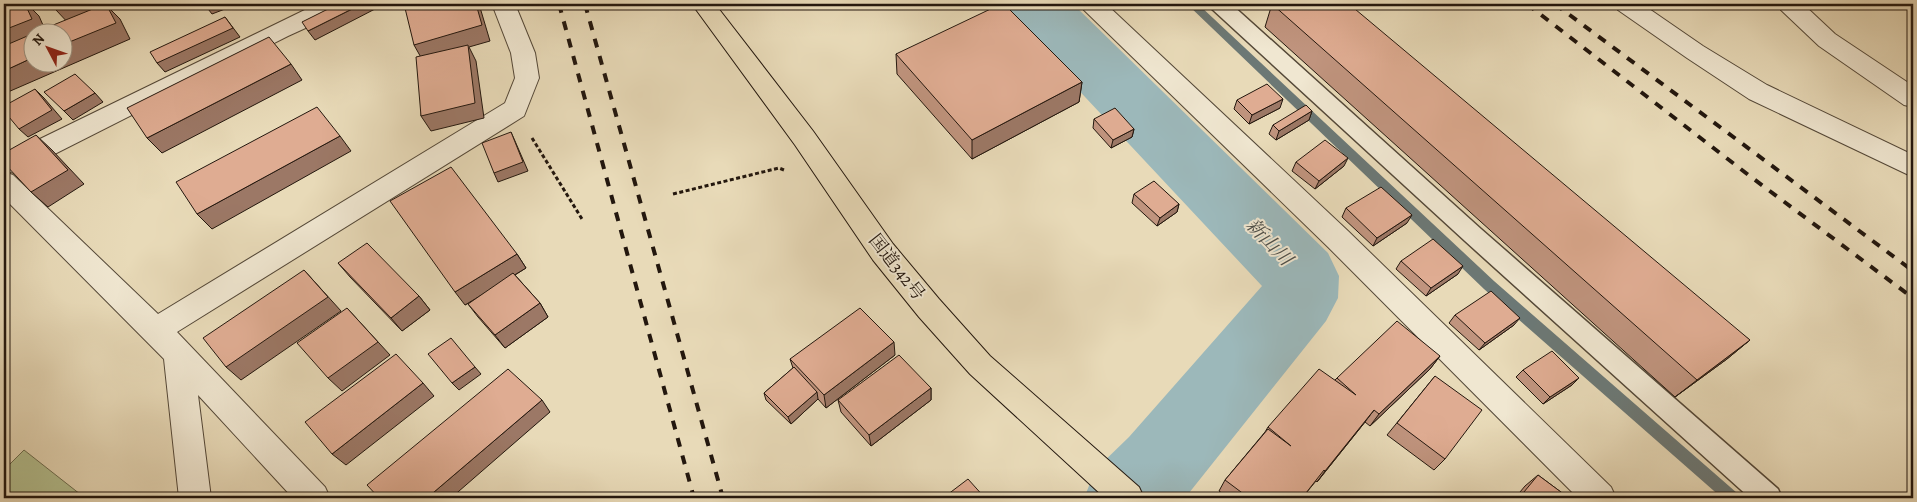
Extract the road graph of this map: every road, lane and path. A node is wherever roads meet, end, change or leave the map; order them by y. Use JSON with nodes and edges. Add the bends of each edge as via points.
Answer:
{"nodes":[{"id":1,"x":337,"y":4,"type":"edge"},
{"id":2,"x":504,"y":4,"type":"edge"},
{"id":3,"x":703,"y":4,"type":"edge"},
{"id":4,"x":1092,"y":4,"type":"edge"},
{"id":5,"x":1219,"y":4,"type":"edge"},
{"id":6,"x":1626,"y":4,"type":"edge"},
{"id":7,"x":1789,"y":4,"type":"edge"},
{"id":8,"x":1913,"y":98,"type":"edge"},
{"id":9,"x":515,"y":109,"type":"junction"},
{"id":10,"x":1913,"y":167,"type":"edge"},
{"id":11,"x":4,"y":168,"type":"edge"},
{"id":12,"x":786,"y":171,"type":"dead end"},
{"id":13,"x":4,"y":182,"type":"edge"},
{"id":14,"x":673,"y":194,"type":"dead end"},
{"id":15,"x":582,"y":219,"type":"dead end"},
{"id":16,"x":156,"y":330,"type":"junction"},
{"id":17,"x":178,"y":353,"type":"junction"},
{"id":18,"x":195,"y":498,"type":"edge"},
{"id":19,"x":314,"y":498,"type":"edge"},
{"id":20,"x":1128,"y":498,"type":"edge"},
{"id":21,"x":1600,"y":498,"type":"edge"},
{"id":22,"x":1769,"y":498,"type":"edge"}],
"edges":[{"from":1,"to":11,"type":"street"},
{"from":2,"to":9,"type":"street","via":[[523,53],[527,78]]},
{"from":3,"to":20,"type":"highway","name":"国道342号","via":[[804,138],[883,252],[929,308],[980,365]]},
{"from":4,"to":21,"type":"street","via":[[1338,239]]},
{"from":5,"to":22,"type":"lane"},
{"from":6,"to":10,"type":"street","via":[[1758,92]]},
{"from":7,"to":8,"type":"street","via":[[1827,40]]},
{"from":9,"to":15,"type":"path"},
{"from":9,"to":16,"type":"street"},
{"from":12,"to":14,"type":"path","via":[[779,168]]},
{"from":13,"to":16,"type":"street"},
{"from":16,"to":17,"type":"street"},
{"from":17,"to":18,"type":"street"},
{"from":17,"to":19,"type":"street"}]}
